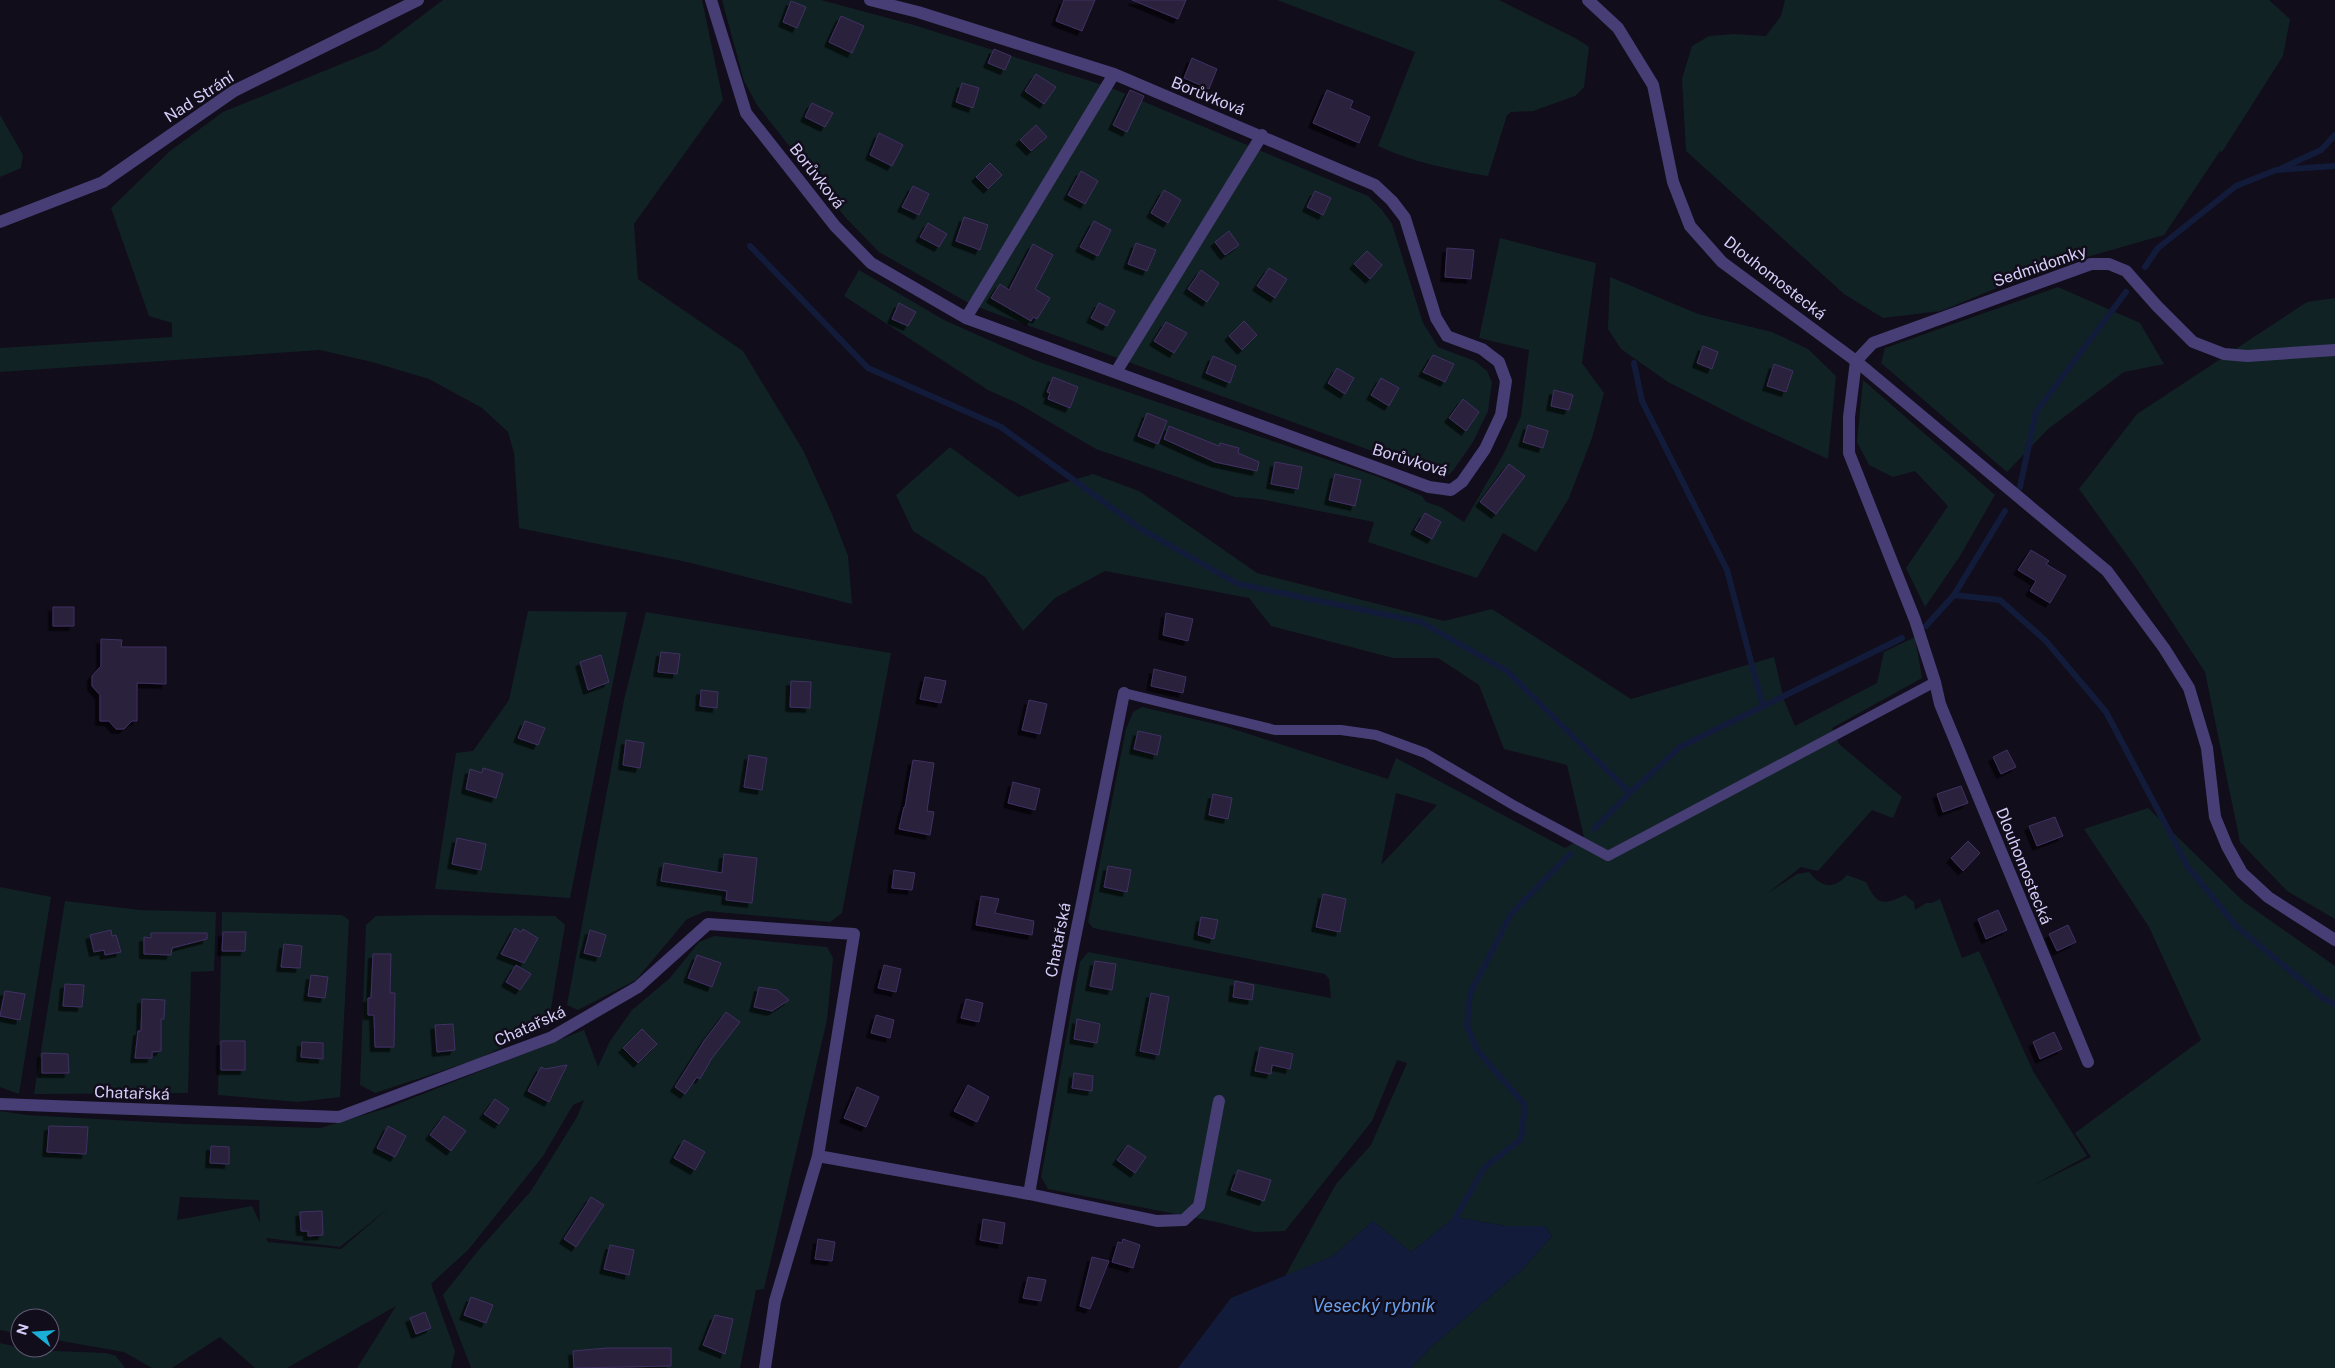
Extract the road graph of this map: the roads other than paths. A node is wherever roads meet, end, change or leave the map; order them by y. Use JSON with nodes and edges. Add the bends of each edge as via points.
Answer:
{"nodes":[{"id":1,"x":418,"y":0,"type":"edge"},
{"id":2,"x":711,"y":0,"type":"edge"},
{"id":3,"x":870,"y":0,"type":"edge"},
{"id":4,"x":1588,"y":0,"type":"edge"},
{"id":5,"x":1114,"y":74,"type":"junction"},
{"id":6,"x":1262,"y":135,"type":"junction"},
{"id":7,"x":0,"y":222,"type":"edge"},
{"id":8,"x":966,"y":318,"type":"junction"},
{"id":9,"x":2335,"y":350,"type":"edge"},
{"id":10,"x":1856,"y":360,"type":"junction"},
{"id":11,"x":1116,"y":372,"type":"junction"},
{"id":12,"x":1935,"y":682,"type":"junction"},
{"id":13,"x":1124,"y":693,"type":"joint"},
{"id":14,"x":2335,"y":940,"type":"edge"},
{"id":15,"x":2088,"y":1062,"type":"dead end"},
{"id":16,"x":1219,"y":1101,"type":"dead end"},
{"id":17,"x":0,"y":1104,"type":"edge"},
{"id":18,"x":818,"y":1156,"type":"junction"},
{"id":19,"x":1029,"y":1194,"type":"junction"},
{"id":20,"x":765,"y":1368,"type":"edge"}],
"edges":[{"from":1,"to":7,"type":"street","name":"Nad Strání","via":[[234,91],[103,182]]},
{"from":2,"to":8,"type":"street","name":"Borůvková","via":[[746,113],[835,226],[870,263]]},
{"from":3,"to":5,"type":"street","name":"Borůvková"},
{"from":4,"to":10,"type":"street","name":"Dlouhomostecká","via":[[1618,28],[1653,85],[1673,182],[1690,226],[1722,262]]},
{"from":5,"to":6,"type":"street","name":"Borůvková"},
{"from":5,"to":8,"type":"street"},
{"from":6,"to":11,"type":"street"},
{"from":6,"to":11,"type":"street","name":"Borůvková","via":[[1375,185],[1405,218],[1436,318],[1447,336],[1482,349],[1499,362],[1506,381],[1502,415],[1485,449],[1462,482],[1451,490],[1429,487]]},
{"from":8,"to":11,"type":"street","name":"Borůvková"},
{"from":9,"to":10,"type":"street","name":"Sedmidomky","via":[[2247,356],[2224,354],[2193,342],[2126,271],[2109,264],[2091,264],[1873,343]]},
{"from":10,"to":12,"type":"street","name":"Dlouhomostecká","via":[[1849,417],[1849,453],[1915,620]]},
{"from":10,"to":14,"type":"street","name":"Dlouhomostecká","via":[[2106,571],[2164,648],[2189,688],[2207,748],[2214,817],[2242,872],[2268,897]]},
{"from":12,"to":13,"type":"lane","via":[[1608,856],[1425,752],[1376,735],[1341,730],[1275,730]]},
{"from":12,"to":15,"type":"street","name":"Dlouhomostecká","via":[[1940,704]]},
{"from":13,"to":19,"type":"street","name":"Chatařská","via":[[1067,978]]},
{"from":16,"to":19,"type":"street","via":[[1199,1206],[1184,1220],[1157,1221]]},
{"from":17,"to":18,"type":"street","name":"Chatařská","via":[[339,1118],[552,1037],[638,987],[708,924],[854,934]]},
{"from":18,"to":19,"type":"street"},
{"from":18,"to":20,"type":"street","name":"Chatařská","via":[[776,1301]]}]}
